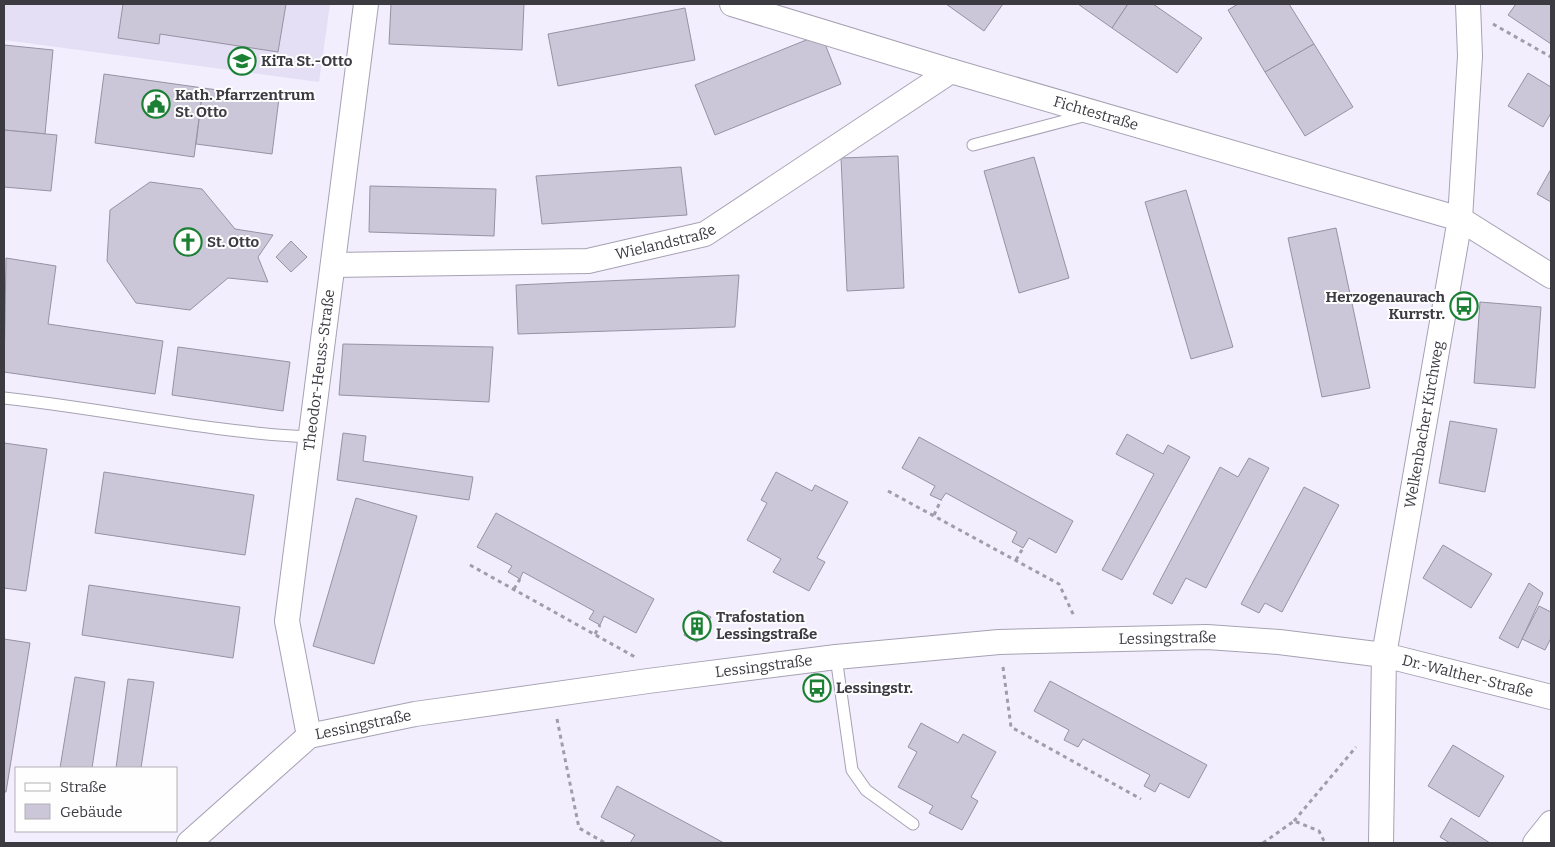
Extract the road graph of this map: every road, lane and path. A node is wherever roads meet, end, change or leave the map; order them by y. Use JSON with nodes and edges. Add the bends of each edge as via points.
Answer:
{"nodes":[{"id":1,"x":366,"y":4,"type":"edge"},
{"id":2,"x":732,"y":4,"type":"edge"},
{"id":3,"x":1468,"y":6,"type":"edge"},
{"id":4,"x":1551,"y":58,"type":"edge"},
{"id":5,"x":951,"y":71,"type":"junction"},
{"id":6,"x":1096,"y":113,"type":"junction"},
{"id":7,"x":973,"y":145,"type":"dead end"},
{"id":8,"x":1460,"y":219,"type":"junction"},
{"id":9,"x":333,"y":265,"type":"junction"},
{"id":10,"x":1551,"y":276,"type":"edge"},
{"id":11,"x":4,"y":398,"type":"edge"},
{"id":12,"x":310,"y":437,"type":"junction"},
{"id":13,"x":888,"y":491,"type":"dead end"},
{"id":14,"x":941,"y":500,"type":"dead end"},
{"id":15,"x":934,"y":515,"type":"junction"},
{"id":16,"x":1023,"y":548,"type":"dead end"},
{"id":17,"x":1016,"y":560,"type":"junction"},
{"id":18,"x":470,"y":565,"type":"dead end"},
{"id":19,"x":520,"y":579,"type":"dead end"},
{"id":20,"x":514,"y":590,"type":"junction"},
{"id":21,"x":600,"y":624,"type":"dead end"},
{"id":22,"x":594,"y":634,"type":"junction"},
{"id":23,"x":1084,"y":639,"type":"junction"},
{"id":24,"x":999,"y":642,"type":"junction"},
{"id":25,"x":1384,"y":655,"type":"junction"},
{"id":26,"x":836,"y":657,"type":"junction"},
{"id":27,"x":648,"y":681,"type":"junction"},
{"id":28,"x":552,"y":694,"type":"junction"},
{"id":29,"x":1551,"y":697,"type":"edge"},
{"id":30,"x":309,"y":736,"type":"junction"},
{"id":31,"x":1357,"y":745,"type":"dead end"},
{"id":32,"x":1140,"y":799,"type":"dead end"},
{"id":33,"x":1294,"y":821,"type":"junction"},
{"id":34,"x":1551,"y":823,"type":"edge"},
{"id":35,"x":913,"y":824,"type":"dead end"},
{"id":36,"x":189,"y":843,"type":"edge"},
{"id":37,"x":606,"y":843,"type":"edge"},
{"id":38,"x":1263,"y":843,"type":"edge"},
{"id":39,"x":1325,"y":843,"type":"edge"},
{"id":40,"x":1381,"y":843,"type":"edge"},
{"id":41,"x":1535,"y":843,"type":"edge"}],
"edges":[{"from":1,"to":9,"type":"street","name":"Theodor-Heuss-Straße"},
{"from":2,"to":5,"type":"street","name":"Fichtestraße"},
{"from":3,"to":4,"type":"path"},
{"from":3,"to":8,"type":"street","name":"Welkenbacher Kirchweg","via":[[1470,56]]},
{"from":5,"to":6,"type":"street","name":"Fichtestraße"},
{"from":5,"to":9,"type":"street","name":"Wielandstraße","via":[[705,234],[588,261]]},
{"from":6,"to":7,"type":"lane"},
{"from":6,"to":8,"type":"street","name":"Fichtestraße"},
{"from":8,"to":10,"type":"street","name":"Fichtestraße"},
{"from":8,"to":25,"type":"street","name":"Welkenbacher Kirchweg"},
{"from":9,"to":12,"type":"street","name":"Theodor-Heuss-Straße"},
{"from":11,"to":12,"type":"lane","via":[[250,434]]},
{"from":12,"to":30,"type":"street","name":"Theodor-Heuss-Straße","via":[[287,621]]},
{"from":13,"to":15,"type":"path"},
{"from":14,"to":15,"type":"path"},
{"from":15,"to":17,"type":"path"},
{"from":16,"to":17,"type":"path"},
{"from":17,"to":23,"type":"path","via":[[1059,584]]},
{"from":18,"to":20,"type":"path"},
{"from":19,"to":20,"type":"path"},
{"from":20,"to":22,"type":"path"},
{"from":21,"to":22,"type":"path"},
{"from":22,"to":27,"type":"path","via":[[634,656]]},
{"from":23,"to":24,"type":"street","name":"Lessingstraße"},
{"from":23,"to":25,"type":"street","name":"Lessingstraße","via":[[1207,637]]},
{"from":24,"to":26,"type":"street","name":"Lessingstraße"},
{"from":24,"to":32,"type":"path","via":[[1011,727]]},
{"from":25,"to":29,"type":"street","name":"Dr.-Walther-Straße"},
{"from":25,"to":40,"type":"street","name":"Welkenbacher Kirchweg"},
{"from":26,"to":27,"type":"street","name":"Lessingstraße"},
{"from":26,"to":35,"type":"lane","via":[[852,770],[866,790]]},
{"from":27,"to":28,"type":"street","name":"Lessingstraße"},
{"from":28,"to":30,"type":"street","name":"Lessingstraße","via":[[415,714]]},
{"from":28,"to":37,"type":"path","via":[[579,828]]},
{"from":30,"to":36,"type":"street","name":"Lessingstraße"},
{"from":31,"to":33,"type":"path"},
{"from":33,"to":38,"type":"path"},
{"from":33,"to":39,"type":"path","via":[[1319,831]]},
{"from":34,"to":41,"type":"street"}]}
